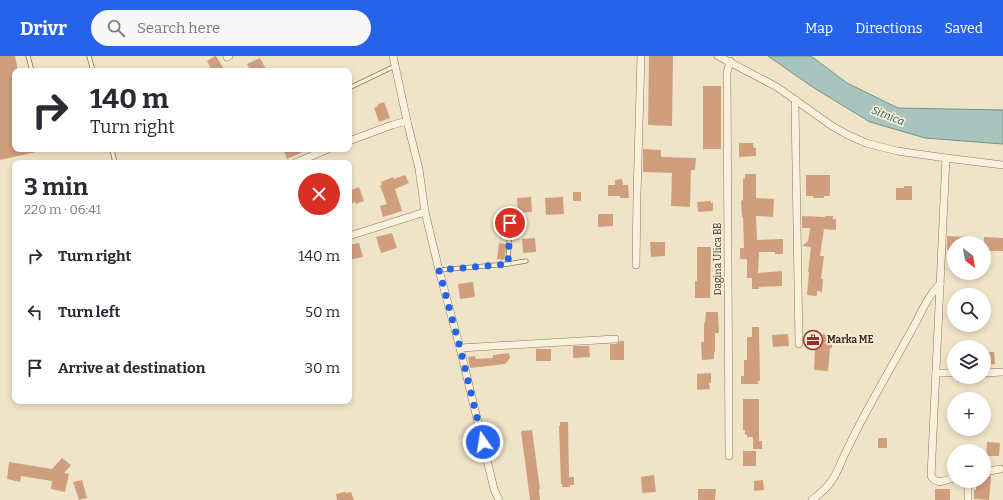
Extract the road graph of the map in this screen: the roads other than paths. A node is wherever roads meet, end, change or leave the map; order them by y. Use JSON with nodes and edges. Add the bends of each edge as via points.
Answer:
{"nodes":[{"id":1,"x":28,"y":56,"type":"edge"},
{"id":2,"x":89,"y":56,"type":"edge"},
{"id":3,"x":393,"y":56,"type":"edge"},
{"id":4,"x":641,"y":56,"type":"edge"},
{"id":5,"x":718,"y":56,"type":"edge"},
{"id":6,"x":730,"y":62,"type":"junction"},
{"id":7,"x":396,"y":66,"type":"junction"},
{"id":8,"x":31,"y":68,"type":"edge"},
{"id":9,"x":92,"y":68,"type":"edge"},
{"id":10,"x":352,"y":87,"type":"edge"},
{"id":11,"x":796,"y":100,"type":"junction"},
{"id":12,"x":407,"y":121,"type":"junction"},
{"id":13,"x":352,"y":140,"type":"edge"},
{"id":14,"x":321,"y":152,"type":"edge"},
{"id":15,"x":946,"y":158,"type":"junction"},
{"id":16,"x":302,"y":160,"type":"edge"},
{"id":17,"x":1003,"y":165,"type":"edge"},
{"id":18,"x":425,"y":212,"type":"junction"},
{"id":19,"x":510,"y":223,"type":"dead end"},
{"id":20,"x":352,"y":235,"type":"edge"},
{"id":21,"x":526,"y":261,"type":"dead end"},
{"id":22,"x":508,"y":264,"type":"junction"},
{"id":23,"x":636,"y":265,"type":"dead end"},
{"id":24,"x":439,"y":270,"type":"junction"},
{"id":25,"x":940,"y":284,"type":"junction"},
{"id":26,"x":615,"y":339,"type":"dead end"},
{"id":27,"x":799,"y":344,"type":"dead end"},
{"id":28,"x":460,"y":348,"type":"junction"},
{"id":29,"x":991,"y":372,"type":"edge"},
{"id":30,"x":1003,"y":372,"type":"edge"},
{"id":31,"x":936,"y":373,"type":"junction"},
{"id":32,"x":947,"y":373,"type":"edge"},
{"id":33,"x":729,"y":456,"type":"dead end"},
{"id":34,"x":1000,"y":469,"type":"dead end"},
{"id":35,"x":991,"y":471,"type":"edge"},
{"id":36,"x":947,"y":480,"type":"edge"},
{"id":37,"x":968,"y":488,"type":"edge"},
{"id":38,"x":499,"y":500,"type":"edge"},
{"id":39,"x":812,"y":500,"type":"edge"},
{"id":40,"x":968,"y":500,"type":"edge"}],
"edges":[{"from":1,"to":8,"type":"lane"},
{"from":2,"to":9,"type":"lane"},
{"from":3,"to":7,"type":"street"},
{"from":4,"to":23,"type":"street"},
{"from":5,"to":6,"type":"street"},
{"from":6,"to":11,"type":"street"},
{"from":6,"to":33,"type":"street","name":"Dagina Ulica BB","via":[[727,74]]},
{"from":7,"to":10,"type":"lane"},
{"from":7,"to":12,"type":"street"},
{"from":11,"to":15,"type":"street","via":[[824,121],[857,139],[890,150]]},
{"from":11,"to":27,"type":"street"},
{"from":12,"to":13,"type":"street"},
{"from":12,"to":18,"type":"street","via":[[419,169]]},
{"from":14,"to":16,"type":"street"},
{"from":15,"to":17,"type":"street"},
{"from":15,"to":25,"type":"street"},
{"from":18,"to":20,"type":"street"},
{"from":18,"to":24,"type":"street"},
{"from":19,"to":22,"type":"lane"},
{"from":21,"to":22,"type":"lane"},
{"from":22,"to":24,"type":"lane"},
{"from":24,"to":28,"type":"street"},
{"from":25,"to":31,"type":"street"},
{"from":25,"to":39,"type":"street","via":[[926,300],[833,479]]},
{"from":26,"to":28,"type":"street"},
{"from":28,"to":38,"type":"street","via":[[494,489]]},
{"from":29,"to":30,"type":"street"},
{"from":31,"to":32,"type":"street"},
{"from":31,"to":36,"type":"street","via":[[931,476],[939,482]]},
{"from":34,"to":35,"type":"street"},
{"from":37,"to":40,"type":"street"}]}
